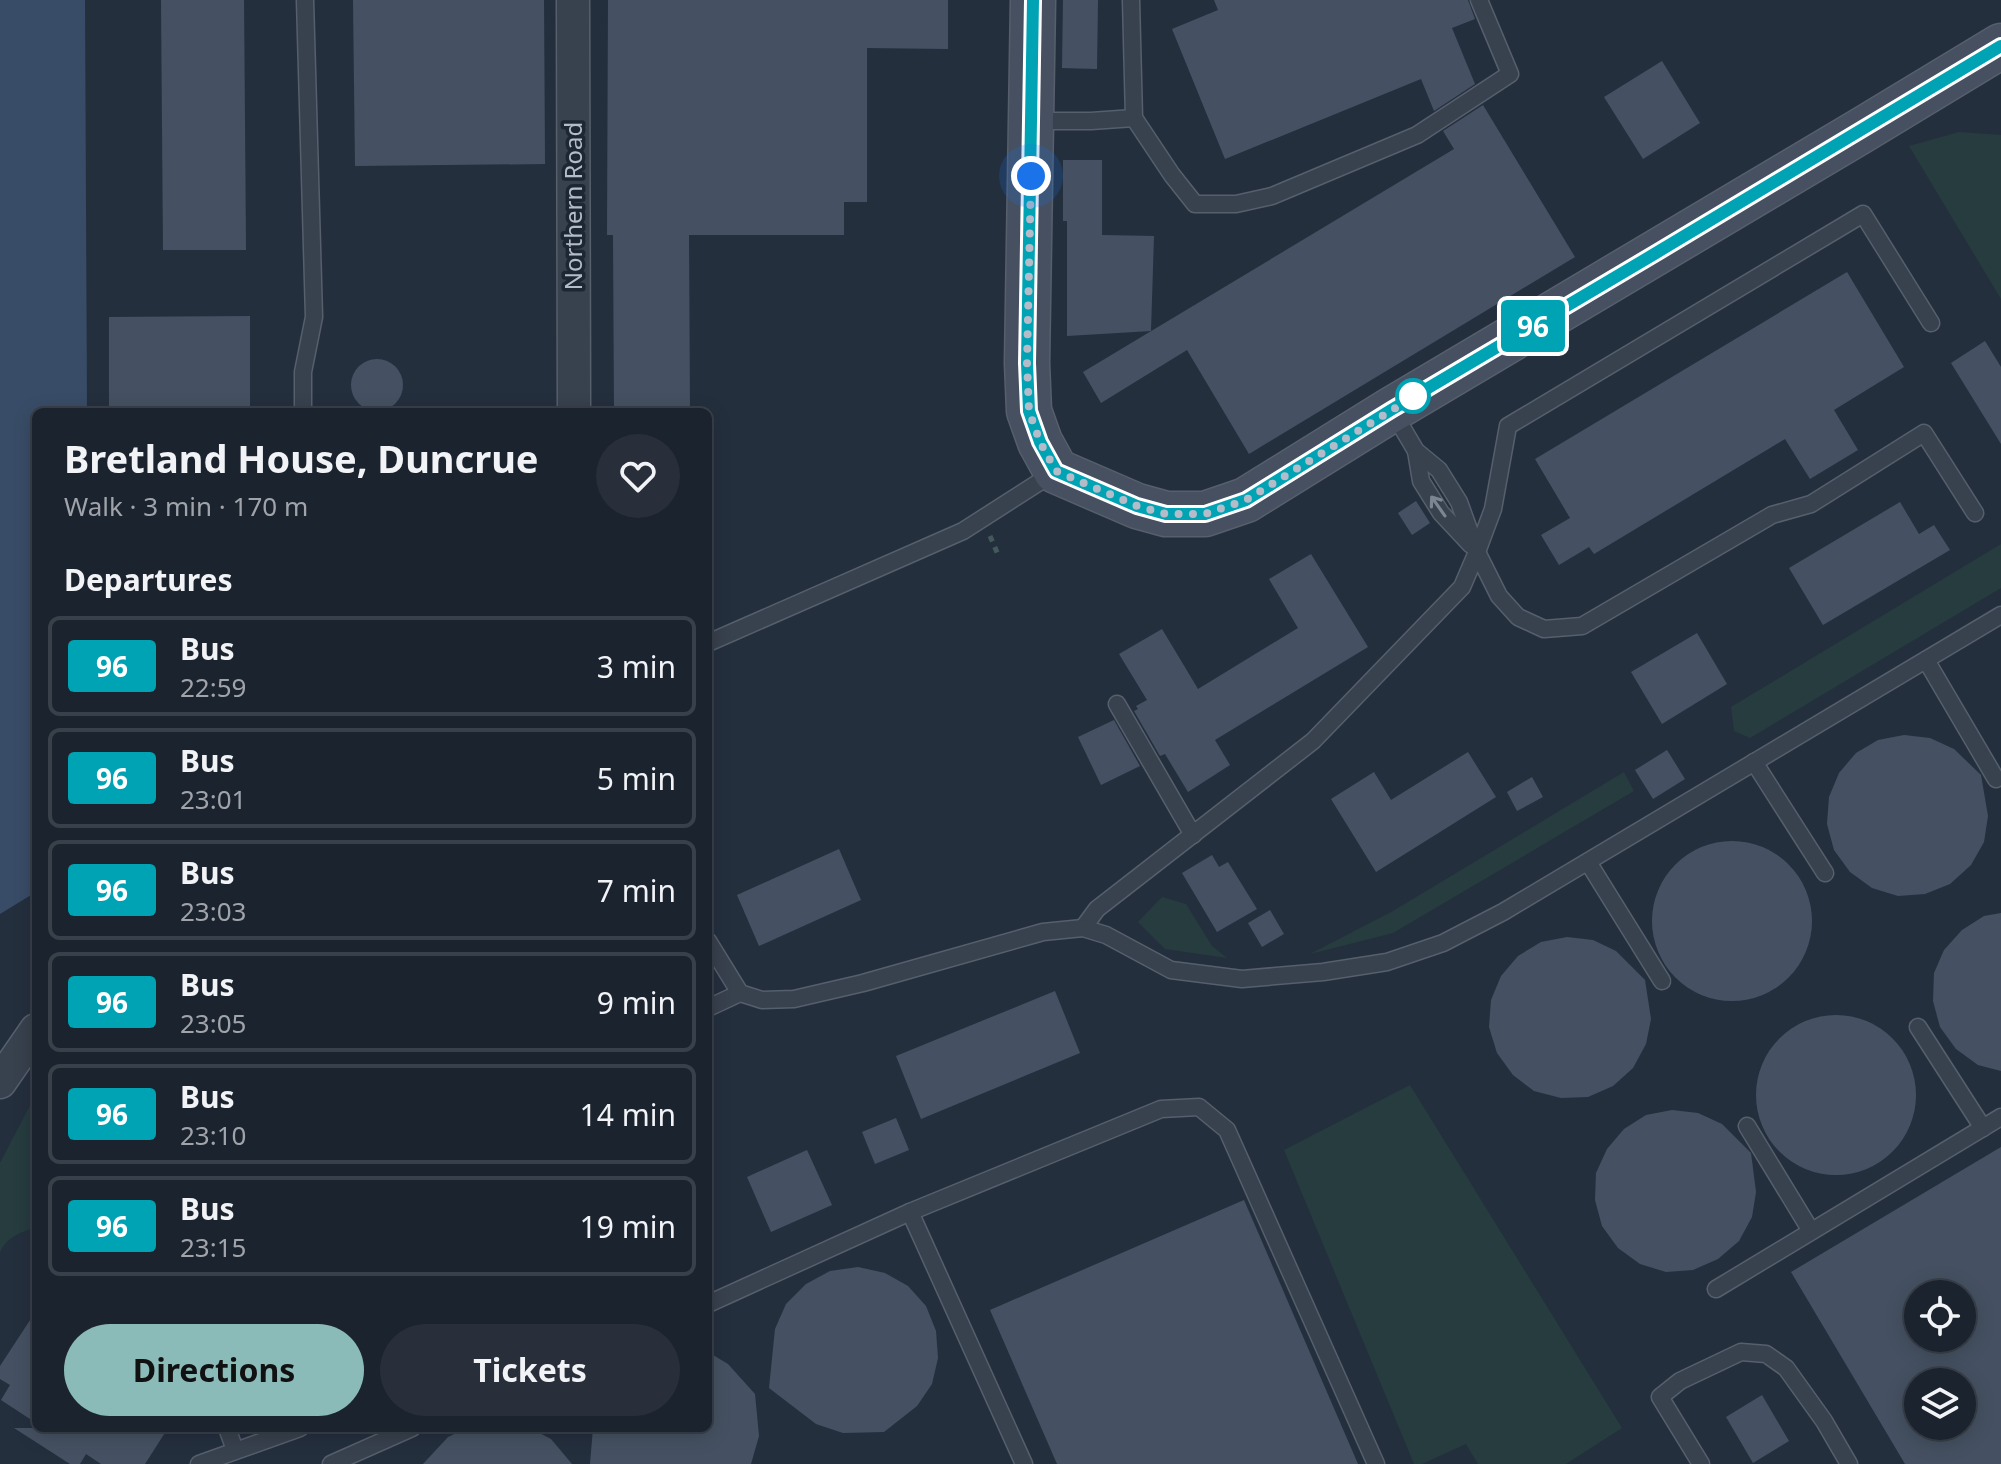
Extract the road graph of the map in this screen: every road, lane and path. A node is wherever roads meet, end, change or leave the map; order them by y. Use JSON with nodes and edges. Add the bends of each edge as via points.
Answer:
{"nodes":[{"id":1,"x":305,"y":0,"type":"edge"},
{"id":2,"x":573,"y":0,"type":"edge"},
{"id":3,"x":1033,"y":0,"type":"edge"},
{"id":4,"x":1131,"y":0,"type":"edge"},
{"id":5,"x":1479,"y":0,"type":"edge"},
{"id":6,"x":2001,"y":46,"type":"edge"},
{"id":7,"x":1134,"y":118,"type":"junction"},
{"id":8,"x":1032,"y":121,"type":"junction"},
{"id":9,"x":1931,"y":323,"type":"dead end"},
{"id":10,"x":303,"y":408,"type":"edge"},
{"id":11,"x":574,"y":408,"type":"edge"},
{"id":12,"x":1391,"y":410,"type":"junction"},
{"id":13,"x":1056,"y":471,"type":"junction"},
{"id":14,"x":1975,"y":513,"type":"dead end"},
{"id":15,"x":1477,"y":552,"type":"junction"},
{"id":16,"x":2001,"y":615,"type":"edge"},
{"id":17,"x":712,"y":641,"type":"edge"},
{"id":18,"x":1926,"y":660,"type":"junction"},
{"id":19,"x":1117,"y":704,"type":"dead end"},
{"id":20,"x":1754,"y":762,"type":"junction"},
{"id":21,"x":1996,"y":779,"type":"dead end"},
{"id":22,"x":1193,"y":835,"type":"junction"},
{"id":23,"x":1588,"y":862,"type":"junction"},
{"id":24,"x":1825,"y":873,"type":"dead end"},
{"id":25,"x":1083,"y":928,"type":"junction"},
{"id":26,"x":712,"y":948,"type":"edge"},
{"id":27,"x":1662,"y":981,"type":"dead end"},
{"id":28,"x":740,"y":993,"type":"junction"},
{"id":29,"x":712,"y":1006,"type":"edge"},
{"id":30,"x":1918,"y":1027,"type":"dead end"},
{"id":31,"x":32,"y":1036,"type":"edge"},
{"id":32,"x":0,"y":1082,"type":"edge"},
{"id":33,"x":2001,"y":1117,"type":"edge"},
{"id":34,"x":1747,"y":1126,"type":"dead end"},
{"id":35,"x":1983,"y":1128,"type":"junction"},
{"id":36,"x":910,"y":1212,"type":"junction"},
{"id":37,"x":1811,"y":1231,"type":"junction"},
{"id":38,"x":1716,"y":1289,"type":"dead end"},
{"id":39,"x":712,"y":1302,"type":"edge"},
{"id":40,"x":228,"y":1432,"type":"edge"},
{"id":41,"x":288,"y":1432,"type":"edge"},
{"id":42,"x":403,"y":1432,"type":"edge"},
{"id":43,"x":235,"y":1450,"type":"junction"},
{"id":44,"x":199,"y":1464,"type":"edge"},
{"id":45,"x":331,"y":1464,"type":"edge"},
{"id":46,"x":1024,"y":1464,"type":"edge"},
{"id":47,"x":1376,"y":1464,"type":"edge"},
{"id":48,"x":1701,"y":1464,"type":"edge"},
{"id":49,"x":1849,"y":1464,"type":"edge"}],
"edges":[{"from":1,"to":10,"type":"lane","via":[[314,317],[303,372]]},
{"from":2,"to":11,"type":"street","name":"Northern Road"},
{"from":3,"to":8,"type":"street"},
{"from":4,"to":7,"type":"lane"},
{"from":5,"to":7,"type":"lane","via":[[1510,74],[1417,135],[1272,196],[1236,204],[1195,204]]},
{"from":6,"to":12,"type":"street"},
{"from":7,"to":8,"type":"lane"},
{"from":8,"to":13,"type":"street","via":[[1029,411]]},
{"from":9,"to":15,"type":"lane","via":[[1863,214],[1508,426],[1493,509]]},
{"from":12,"to":13,"type":"street","via":[[1246,500],[1205,514],[1166,514],[1137,506]]},
{"from":12,"to":15,"type":"lane","via":[[1416,451],[1439,470],[1459,502]]},
{"from":13,"to":17,"type":"lane","via":[[963,531]]},
{"from":14,"to":15,"type":"lane","via":[[1924,433],[1811,504],[1772,515],[1582,626],[1544,629],[1518,617],[1499,596]]},
{"from":15,"to":22,"type":"lane","via":[[1462,587],[1313,741]]},
{"from":16,"to":18,"type":"lane"},
{"from":18,"to":20,"type":"lane"},
{"from":18,"to":21,"type":"lane"},
{"from":19,"to":22,"type":"lane"},
{"from":20,"to":23,"type":"lane"},
{"from":20,"to":24,"type":"lane"},
{"from":22,"to":25,"type":"lane","via":[[1097,909]]},
{"from":23,"to":25,"type":"lane","via":[[1443,943],[1387,962],[1323,972],[1242,979],[1171,970]]},
{"from":23,"to":27,"type":"lane"},
{"from":25,"to":28,"type":"lane","via":[[1043,932],[794,999],[762,1000]]},
{"from":26,"to":28,"type":"lane"},
{"from":28,"to":29,"type":"lane"},
{"from":30,"to":35,"type":"lane"},
{"from":31,"to":32,"type":"street"},
{"from":33,"to":35,"type":"lane"},
{"from":34,"to":37,"type":"lane"},
{"from":35,"to":37,"type":"lane"},
{"from":36,"to":39,"type":"lane"},
{"from":36,"to":46,"type":"lane"},
{"from":36,"to":47,"type":"lane","via":[[1161,1109],[1199,1107],[1227,1130]]},
{"from":37,"to":38,"type":"lane"},
{"from":40,"to":43,"type":"lane"},
{"from":41,"to":43,"type":"lane"},
{"from":42,"to":45,"type":"lane"},
{"from":43,"to":44,"type":"lane"},
{"from":48,"to":49,"type":"lane","via":[[1660,1397],[1680,1381],[1741,1352],[1766,1354],[1786,1368]]}]}
